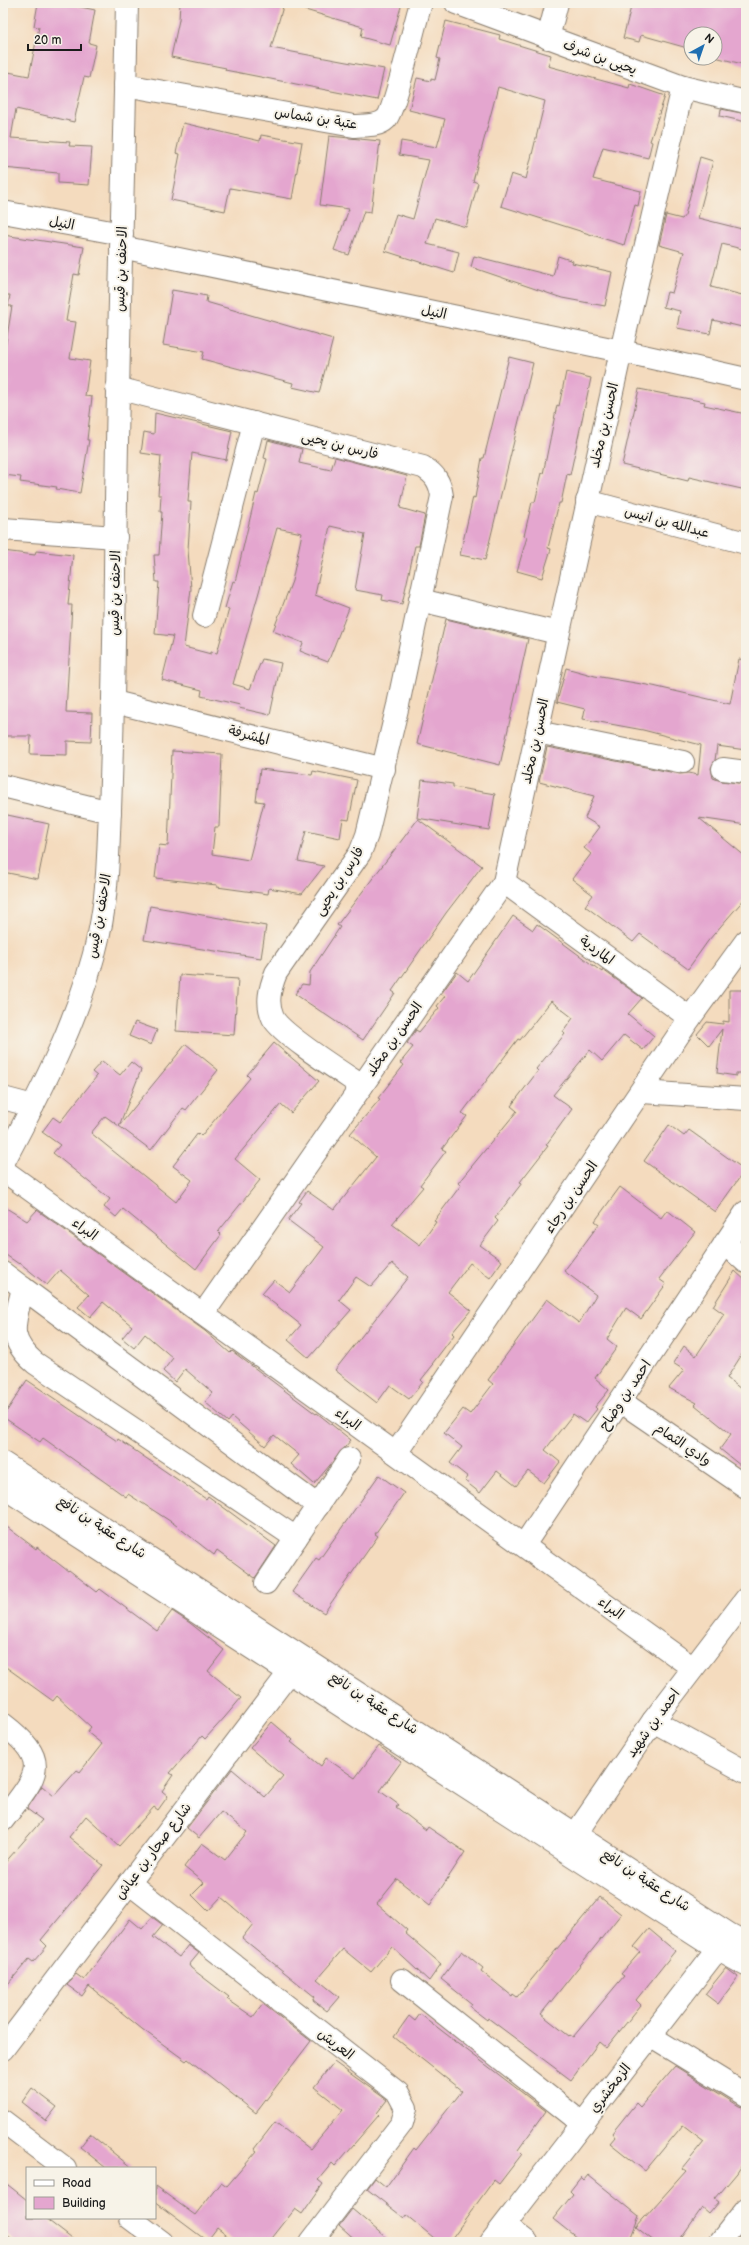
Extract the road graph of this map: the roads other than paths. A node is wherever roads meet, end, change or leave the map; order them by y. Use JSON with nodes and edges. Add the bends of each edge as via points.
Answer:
{"nodes":[{"id":1,"x":127,"y":3,"type":"edge"},
{"id":2,"x":420,"y":3,"type":"edge"},
{"id":3,"x":456,"y":3,"type":"edge"},
{"id":4,"x":557,"y":3,"type":"edge"},
{"id":5,"x":548,"y":38,"type":"junction"},
{"id":6,"x":125,"y":84,"type":"junction"},
{"id":7,"x":683,"y":87,"type":"junction"},
{"id":8,"x":746,"y":102,"type":"edge"},
{"id":9,"x":3,"y":212,"type":"edge"},
{"id":10,"x":121,"y":241,"type":"junction"},
{"id":11,"x":621,"y":351,"type":"junction"},
{"id":12,"x":746,"y":379,"type":"edge"},
{"id":13,"x":117,"y":388,"type":"junction"},
{"id":14,"x":254,"y":423,"type":"junction"},
{"id":15,"x":587,"y":501,"type":"junction"},
{"id":16,"x":3,"y":529,"type":"edge"},
{"id":17,"x":116,"y":537,"type":"junction"},
{"id":18,"x":746,"y":543,"type":"edge"},
{"id":19,"x":420,"y":600,"type":"junction"},
{"id":20,"x":204,"y":616,"type":"dead end"},
{"id":21,"x":558,"y":633,"type":"junction"},
{"id":22,"x":114,"y":702,"type":"junction"},
{"id":23,"x":537,"y":732,"type":"junction"},
{"id":24,"x":683,"y":762,"type":"dead end"},
{"id":25,"x":384,"y":769,"type":"junction"},
{"id":26,"x":723,"y":769,"type":"dead end"},
{"id":27,"x":746,"y":772,"type":"edge"},
{"id":28,"x":3,"y":786,"type":"edge"},
{"id":29,"x":110,"y":812,"type":"junction"},
{"id":30,"x":504,"y":882,"type":"junction"},
{"id":31,"x":746,"y":941,"type":"edge"},
{"id":32,"x":737,"y":967,"type":"edge"},
{"id":33,"x":690,"y":1018,"type":"junction"},
{"id":34,"x":362,"y":1086,"type":"junction"},
{"id":35,"x":642,"y":1092,"type":"junction"},
{"id":36,"x":3,"y":1098,"type":"edge"},
{"id":37,"x":746,"y":1099,"type":"edge"},
{"id":38,"x":33,"y":1106,"type":"junction"},
{"id":39,"x":3,"y":1163,"type":"edge"},
{"id":40,"x":3,"y":1170,"type":"edge"},
{"id":41,"x":746,"y":1212,"type":"edge"},
{"id":42,"x":725,"y":1243,"type":"junction"},
{"id":43,"x":746,"y":1262,"type":"edge"},
{"id":44,"x":3,"y":1273,"type":"edge"},
{"id":45,"x":23,"y":1288,"type":"junction"},
{"id":46,"x":203,"y":1314,"type":"junction"},
{"id":47,"x":620,"y":1401,"type":"junction"},
{"id":48,"x":396,"y":1453,"type":"junction"},
{"id":49,"x":350,"y":1459,"type":"dead end"},
{"id":50,"x":3,"y":1463,"type":"edge"},
{"id":51,"x":3,"y":1487,"type":"edge"},
{"id":52,"x":746,"y":1487,"type":"edge"},
{"id":53,"x":318,"y":1506,"type":"junction"},
{"id":54,"x":296,"y":1538,"type":"junction"},
{"id":55,"x":524,"y":1545,"type":"junction"},
{"id":56,"x":266,"y":1583,"type":"dead end"},
{"id":57,"x":746,"y":1599,"type":"edge"},
{"id":58,"x":309,"y":1660,"type":"junction"},
{"id":59,"x":694,"y":1668,"type":"junction"},
{"id":60,"x":289,"y":1673,"type":"junction"},
{"id":61,"x":653,"y":1721,"type":"junction"},
{"id":62,"x":3,"y":1724,"type":"edge"},
{"id":63,"x":746,"y":1772,"type":"edge"},
{"id":64,"x":3,"y":1820,"type":"edge"},
{"id":65,"x":570,"y":1842,"type":"junction"},
{"id":66,"x":129,"y":1883,"type":"junction"},
{"id":67,"x":731,"y":1942,"type":"edge"},
{"id":68,"x":746,"y":1965,"type":"edge"},
{"id":69,"x":402,"y":1980,"type":"dead end"},
{"id":70,"x":650,"y":2036,"type":"junction"},
{"id":71,"x":3,"y":2049,"type":"edge"},
{"id":72,"x":746,"y":2095,"type":"edge"},
{"id":73,"x":3,"y":2121,"type":"edge"},
{"id":74,"x":583,"y":2124,"type":"junction"},
{"id":75,"x":64,"y":2167,"type":"edge"},
{"id":76,"x":746,"y":2209,"type":"edge"},
{"id":77,"x":131,"y":2219,"type":"edge"},
{"id":78,"x":505,"y":2225,"type":"junction"},
{"id":79,"x":162,"y":2242,"type":"edge"},
{"id":80,"x":311,"y":2242,"type":"edge"},
{"id":81,"x":491,"y":2242,"type":"edge"},
{"id":82,"x":527,"y":2242,"type":"edge"},
{"id":83,"x":720,"y":2242,"type":"edge"}],
"edges":[{"from":1,"to":6,"type":"street","name":"الاحنف بن قيس"},
{"from":2,"to":6,"type":"street","name":"عتبة بن شماس","via":[[395,102],[386,119],[372,125],[354,126]]},
{"from":3,"to":5,"type":"street","name":"يحيى بن شرف"},
{"from":4,"to":5,"type":"street"},
{"from":5,"to":7,"type":"street","name":"يحيى بن شرف"},
{"from":6,"to":10,"type":"street","name":"الاحنف بن قيس"},
{"from":7,"to":8,"type":"street","name":"يحيى بن شرف"},
{"from":7,"to":11,"type":"street","name":"الحسن بن مخلد"},
{"from":9,"to":10,"type":"street","name":"النيل"},
{"from":10,"to":11,"type":"street","name":"النيل"},
{"from":10,"to":13,"type":"street","name":"الاحنف بن قيس"},
{"from":11,"to":12,"type":"street","name":"النيل"},
{"from":11,"to":15,"type":"street","name":"الحسن بن مخلد"},
{"from":13,"to":14,"type":"street","name":"فارس بن يحيى"},
{"from":13,"to":17,"type":"street","name":"الاحنف بن قيس"},
{"from":14,"to":19,"type":"street","name":"فارس بن يحيى","via":[[423,467],[434,474],[441,486],[442,496]]},
{"from":14,"to":20,"type":"street"},
{"from":15,"to":18,"type":"street","name":"عبدالله بن انيس"},
{"from":15,"to":21,"type":"street","name":"الحسن بن مخلد"},
{"from":16,"to":17,"type":"street"},
{"from":17,"to":22,"type":"street","name":"الاحنف بن قيس"},
{"from":19,"to":21,"type":"street"},
{"from":19,"to":25,"type":"street","name":"فارس بن يحيى"},
{"from":21,"to":23,"type":"street","name":"الحسن بن مخلد"},
{"from":22,"to":25,"type":"street","name":"المشرفة"},
{"from":22,"to":29,"type":"street","name":"الاحنف بن قيس"},
{"from":23,"to":24,"type":"street"},
{"from":23,"to":30,"type":"street","name":"الحسن بن مخلد"},
{"from":25,"to":34,"type":"street","name":"فارس بن يحيى","via":[[360,853],[276,973],[270,988],[269,1003],[273,1018],[284,1031]]},
{"from":26,"to":27,"type":"street"},
{"from":28,"to":29,"type":"street"},
{"from":29,"to":38,"type":"street","name":"الاحنف بن قيس","via":[[107,889],[99,935],[84,989]]},
{"from":30,"to":33,"type":"street","name":"الماردية"},
{"from":30,"to":34,"type":"street","name":"الحسن بن مخلد"},
{"from":31,"to":32,"type":"street","name":"الحسن بن رجاء"},
{"from":32,"to":33,"type":"street","name":"الحسن بن رجاء"},
{"from":33,"to":35,"type":"street","name":"الحسن بن رجاء"},
{"from":34,"to":46,"type":"street","name":"الحسن بن مخلد"},
{"from":35,"to":37,"type":"street"},
{"from":35,"to":48,"type":"street","name":"الحسن بن رجاء"},
{"from":36,"to":38,"type":"street"},
{"from":38,"to":39,"type":"street","name":"الاحنف بن قيس"},
{"from":40,"to":46,"type":"street","name":"البراء"},
{"from":41,"to":42,"type":"street","name":"احمد بن وضاح"},
{"from":42,"to":43,"type":"street"},
{"from":42,"to":47,"type":"street","name":"احمد بن وضاح"},
{"from":44,"to":45,"type":"street"},
{"from":45,"to":53,"type":"street"},
{"from":45,"to":54,"type":"street","via":[[14,1329],[17,1343],[24,1354],[35,1364]]},
{"from":46,"to":48,"type":"street","name":"البراء"},
{"from":47,"to":52,"type":"street","name":"وادي الثمام"},
{"from":47,"to":55,"type":"street","name":"احمد بن وضاح"},
{"from":48,"to":55,"type":"street","name":"البراء"},
{"from":49,"to":53,"type":"street"},
{"from":50,"to":58,"type":"street","name":"شارع عقبة بن نافع"},
{"from":51,"to":60,"type":"street","name":"شارع عقبة بن نافع"},
{"from":53,"to":54,"type":"street"},
{"from":54,"to":56,"type":"street"},
{"from":55,"to":59,"type":"street","name":"البراء"},
{"from":57,"to":59,"type":"street","name":"احمد بن شهيد"},
{"from":58,"to":60,"type":"street","name":"شارع صحار بن عياش"},
{"from":58,"to":65,"type":"street","name":"شارع عقبة بن نافع"},
{"from":59,"to":61,"type":"street","name":"احمد بن شهيد"},
{"from":60,"to":65,"type":"street","name":"شارع عقبة بن نافع"},
{"from":60,"to":66,"type":"street","name":"شارع صحار بن عياش"},
{"from":61,"to":63,"type":"street"},
{"from":61,"to":65,"type":"street","name":"احمد بن شهيد"},
{"from":62,"to":64,"type":"street","via":[[32,1750],[35,1762],[33,1777]]},
{"from":65,"to":67,"type":"street","name":"شارع عقبة بن نافع"},
{"from":66,"to":71,"type":"street","name":"شارع صحار بن عياش"},
{"from":66,"to":80,"type":"street","name":"العريش","via":[[398,2093],[406,2108],[402,2123]]},
{"from":67,"to":68,"type":"street","name":"شارع عقبة بن نافع"},
{"from":67,"to":70,"type":"street","name":"الزمخشري"},
{"from":69,"to":74,"type":"street"},
{"from":70,"to":72,"type":"street"},
{"from":70,"to":74,"type":"street","name":"الزمخشري"},
{"from":73,"to":75,"type":"street"},
{"from":74,"to":78,"type":"street","name":"الزمخشري"},
{"from":76,"to":83,"type":"street"},
{"from":77,"to":79,"type":"street"},
{"from":78,"to":81,"type":"street","name":"الزمخشري"},
{"from":78,"to":82,"type":"street"}]}
